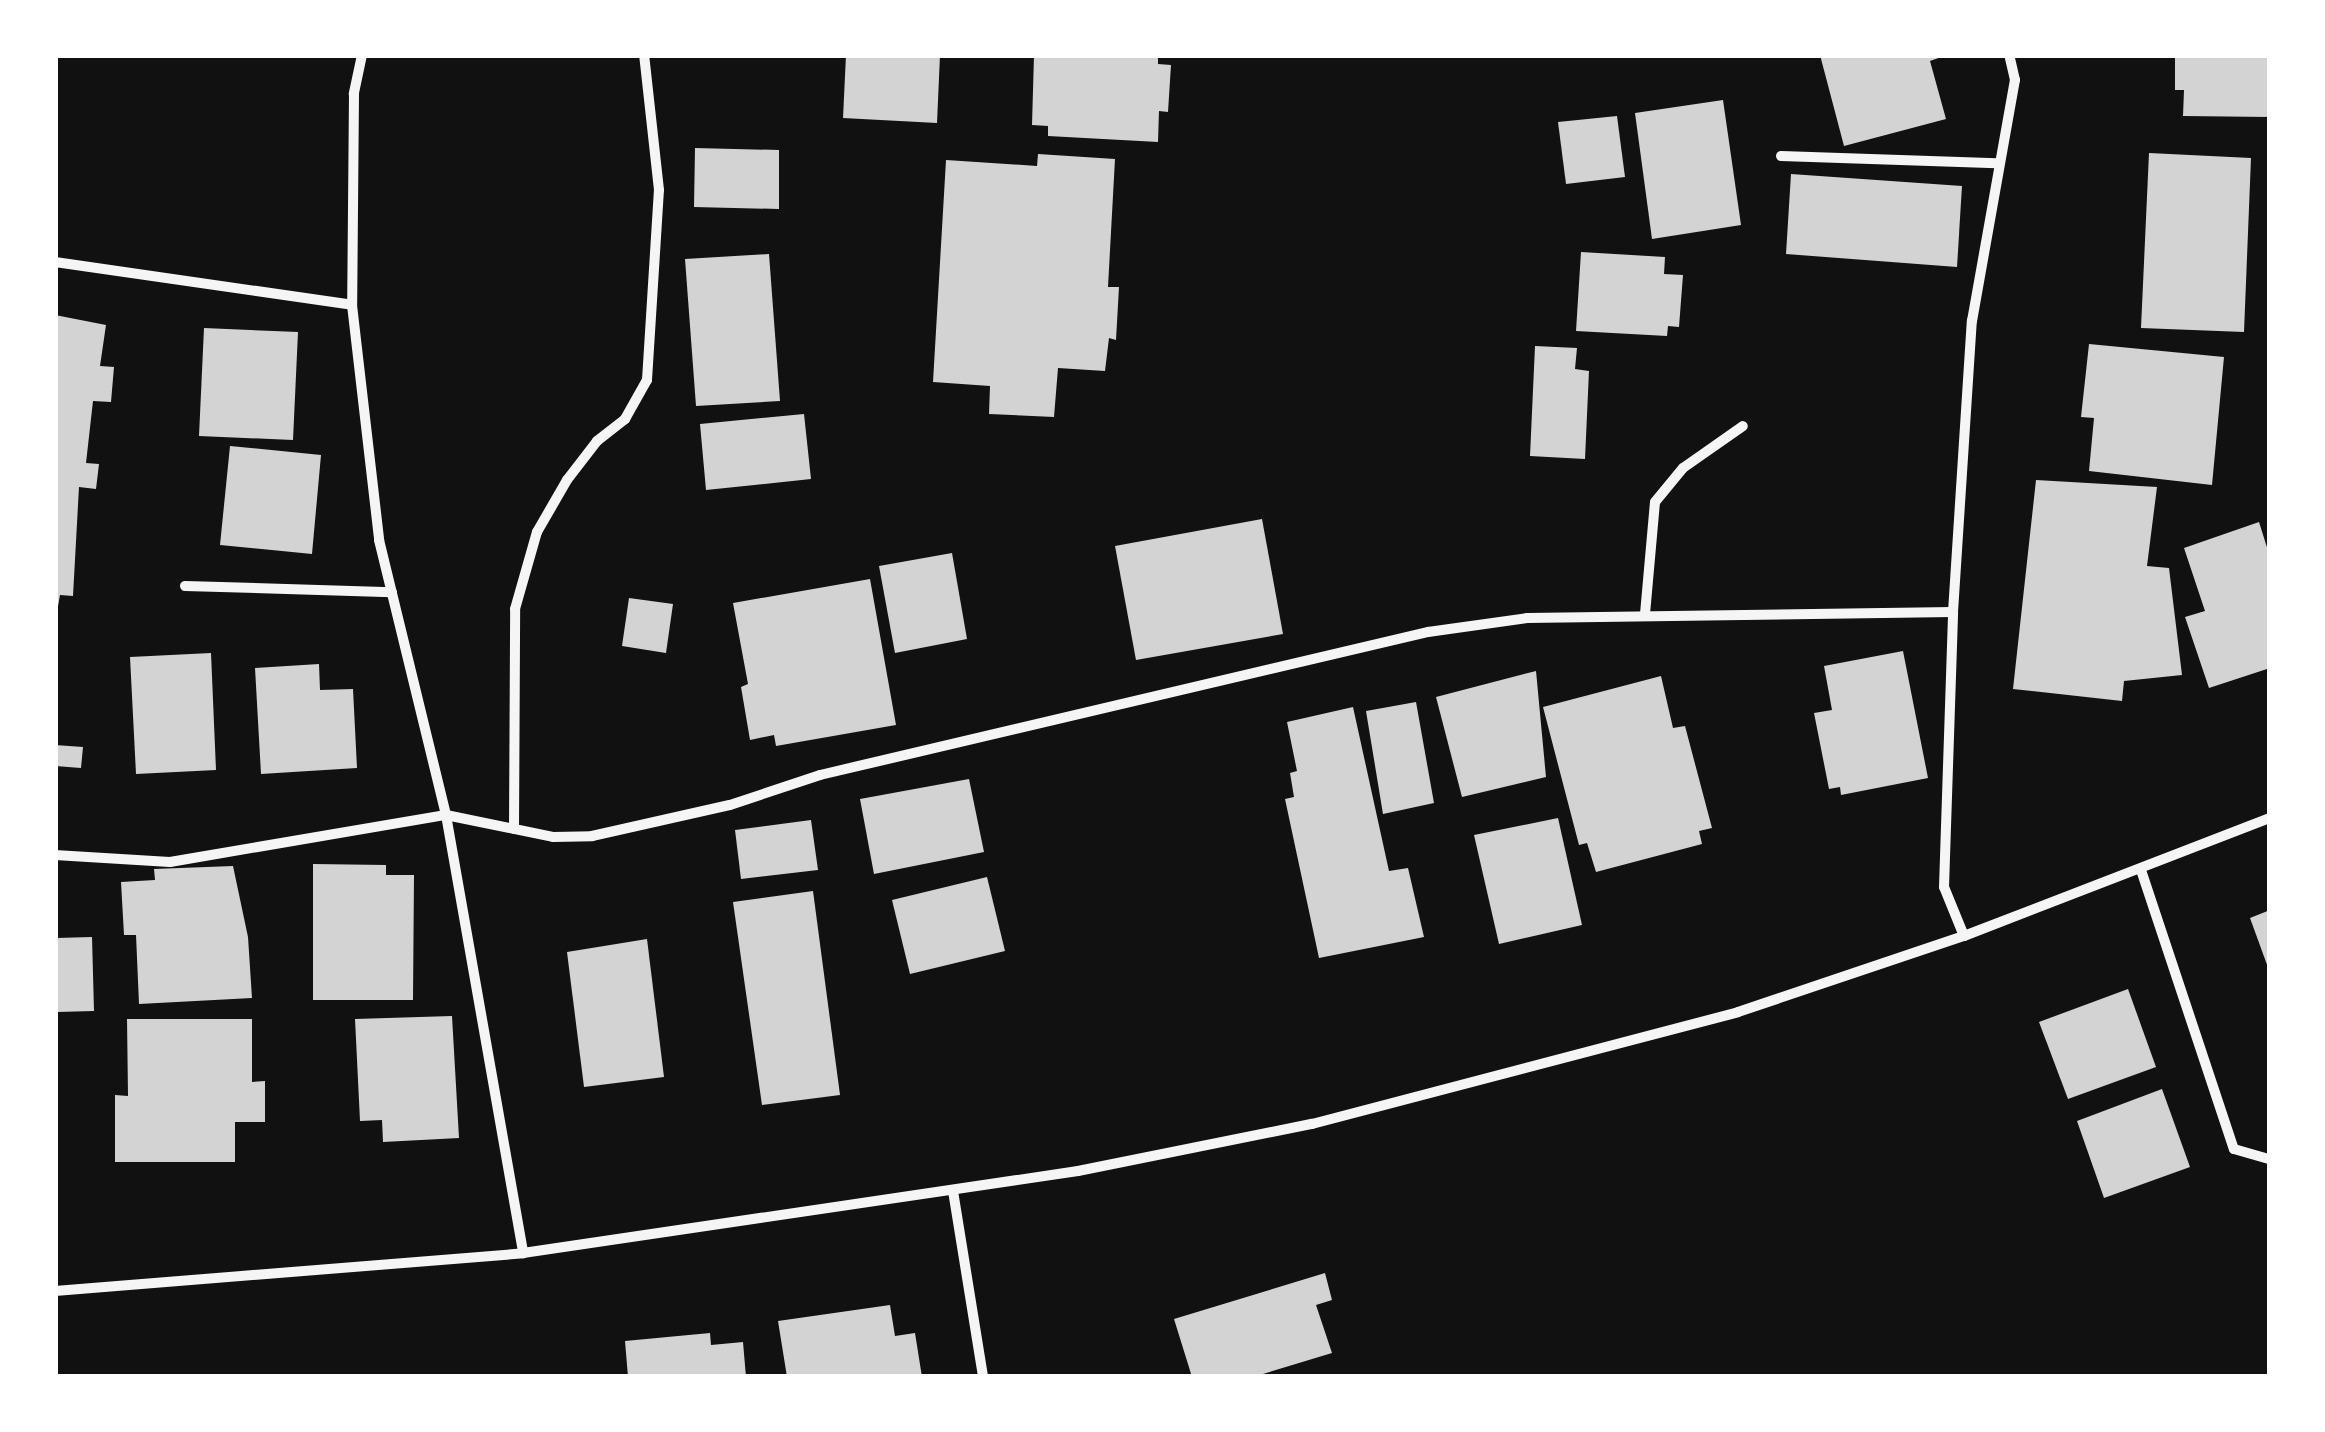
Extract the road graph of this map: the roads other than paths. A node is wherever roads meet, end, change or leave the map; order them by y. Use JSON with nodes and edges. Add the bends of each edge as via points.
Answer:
{"nodes":[{"id":1,"x":362,"y":55,"type":"edge"},
{"id":2,"x":644,"y":55,"type":"edge"},
{"id":3,"x":2009,"y":55,"type":"edge"},
{"id":4,"x":1780,"y":156,"type":"dead end"},
{"id":5,"x":1996,"y":164,"type":"junction"},
{"id":6,"x":55,"y":262,"type":"edge"},
{"id":7,"x":352,"y":305,"type":"junction"},
{"id":8,"x":1742,"y":426,"type":"dead end"},
{"id":9,"x":186,"y":586,"type":"dead end"},
{"id":10,"x":392,"y":592,"type":"junction"},
{"id":11,"x":1954,"y":612,"type":"junction"},
{"id":12,"x":1645,"y":614,"type":"junction"},
{"id":13,"x":446,"y":816,"type":"junction"},
{"id":14,"x":2270,"y":818,"type":"edge"},
{"id":15,"x":514,"y":829,"type":"junction"},
{"id":16,"x":55,"y":855,"type":"edge"},
{"id":17,"x":2142,"y":870,"type":"junction"},
{"id":18,"x":1964,"y":936,"type":"junction"},
{"id":19,"x":2270,"y":1160,"type":"edge"},
{"id":20,"x":952,"y":1190,"type":"junction"},
{"id":21,"x":523,"y":1253,"type":"junction"},
{"id":22,"x":55,"y":1291,"type":"edge"},
{"id":23,"x":983,"y":1377,"type":"edge"}],
"edges":[{"from":1,"to":7,"type":"street","via":[[354,94]]},
{"from":2,"to":15,"type":"street","via":[[659,190],[646,380],[625,419],[596,441],[566,480],[537,532],[516,609]]},
{"from":3,"to":5,"type":"street","via":[[2015,80]]},
{"from":4,"to":5,"type":"street"},
{"from":5,"to":11,"type":"street","via":[[1972,321]]},
{"from":6,"to":7,"type":"street"},
{"from":7,"to":10,"type":"street","via":[[379,540]]},
{"from":8,"to":12,"type":"street","via":[[1682,468],[1655,502]]},
{"from":9,"to":10,"type":"street"},
{"from":10,"to":13,"type":"street"},
{"from":11,"to":12,"type":"street"},
{"from":11,"to":18,"type":"street","via":[[1944,887]]},
{"from":12,"to":15,"type":"street","via":[[1527,618],[1428,632],[820,775],[730,805],[592,836]]},
{"from":13,"to":15,"type":"street"},
{"from":13,"to":16,"type":"street","via":[[170,862]]},
{"from":13,"to":21,"type":"street"},
{"from":14,"to":17,"type":"street"},
{"from":17,"to":18,"type":"street"},
{"from":17,"to":19,"type":"street","via":[[2234,1149]]},
{"from":18,"to":20,"type":"street","via":[[1738,1012],[1331,1119]]},
{"from":20,"to":21,"type":"street"},
{"from":20,"to":23,"type":"street"},
{"from":21,"to":22,"type":"street"}]}
